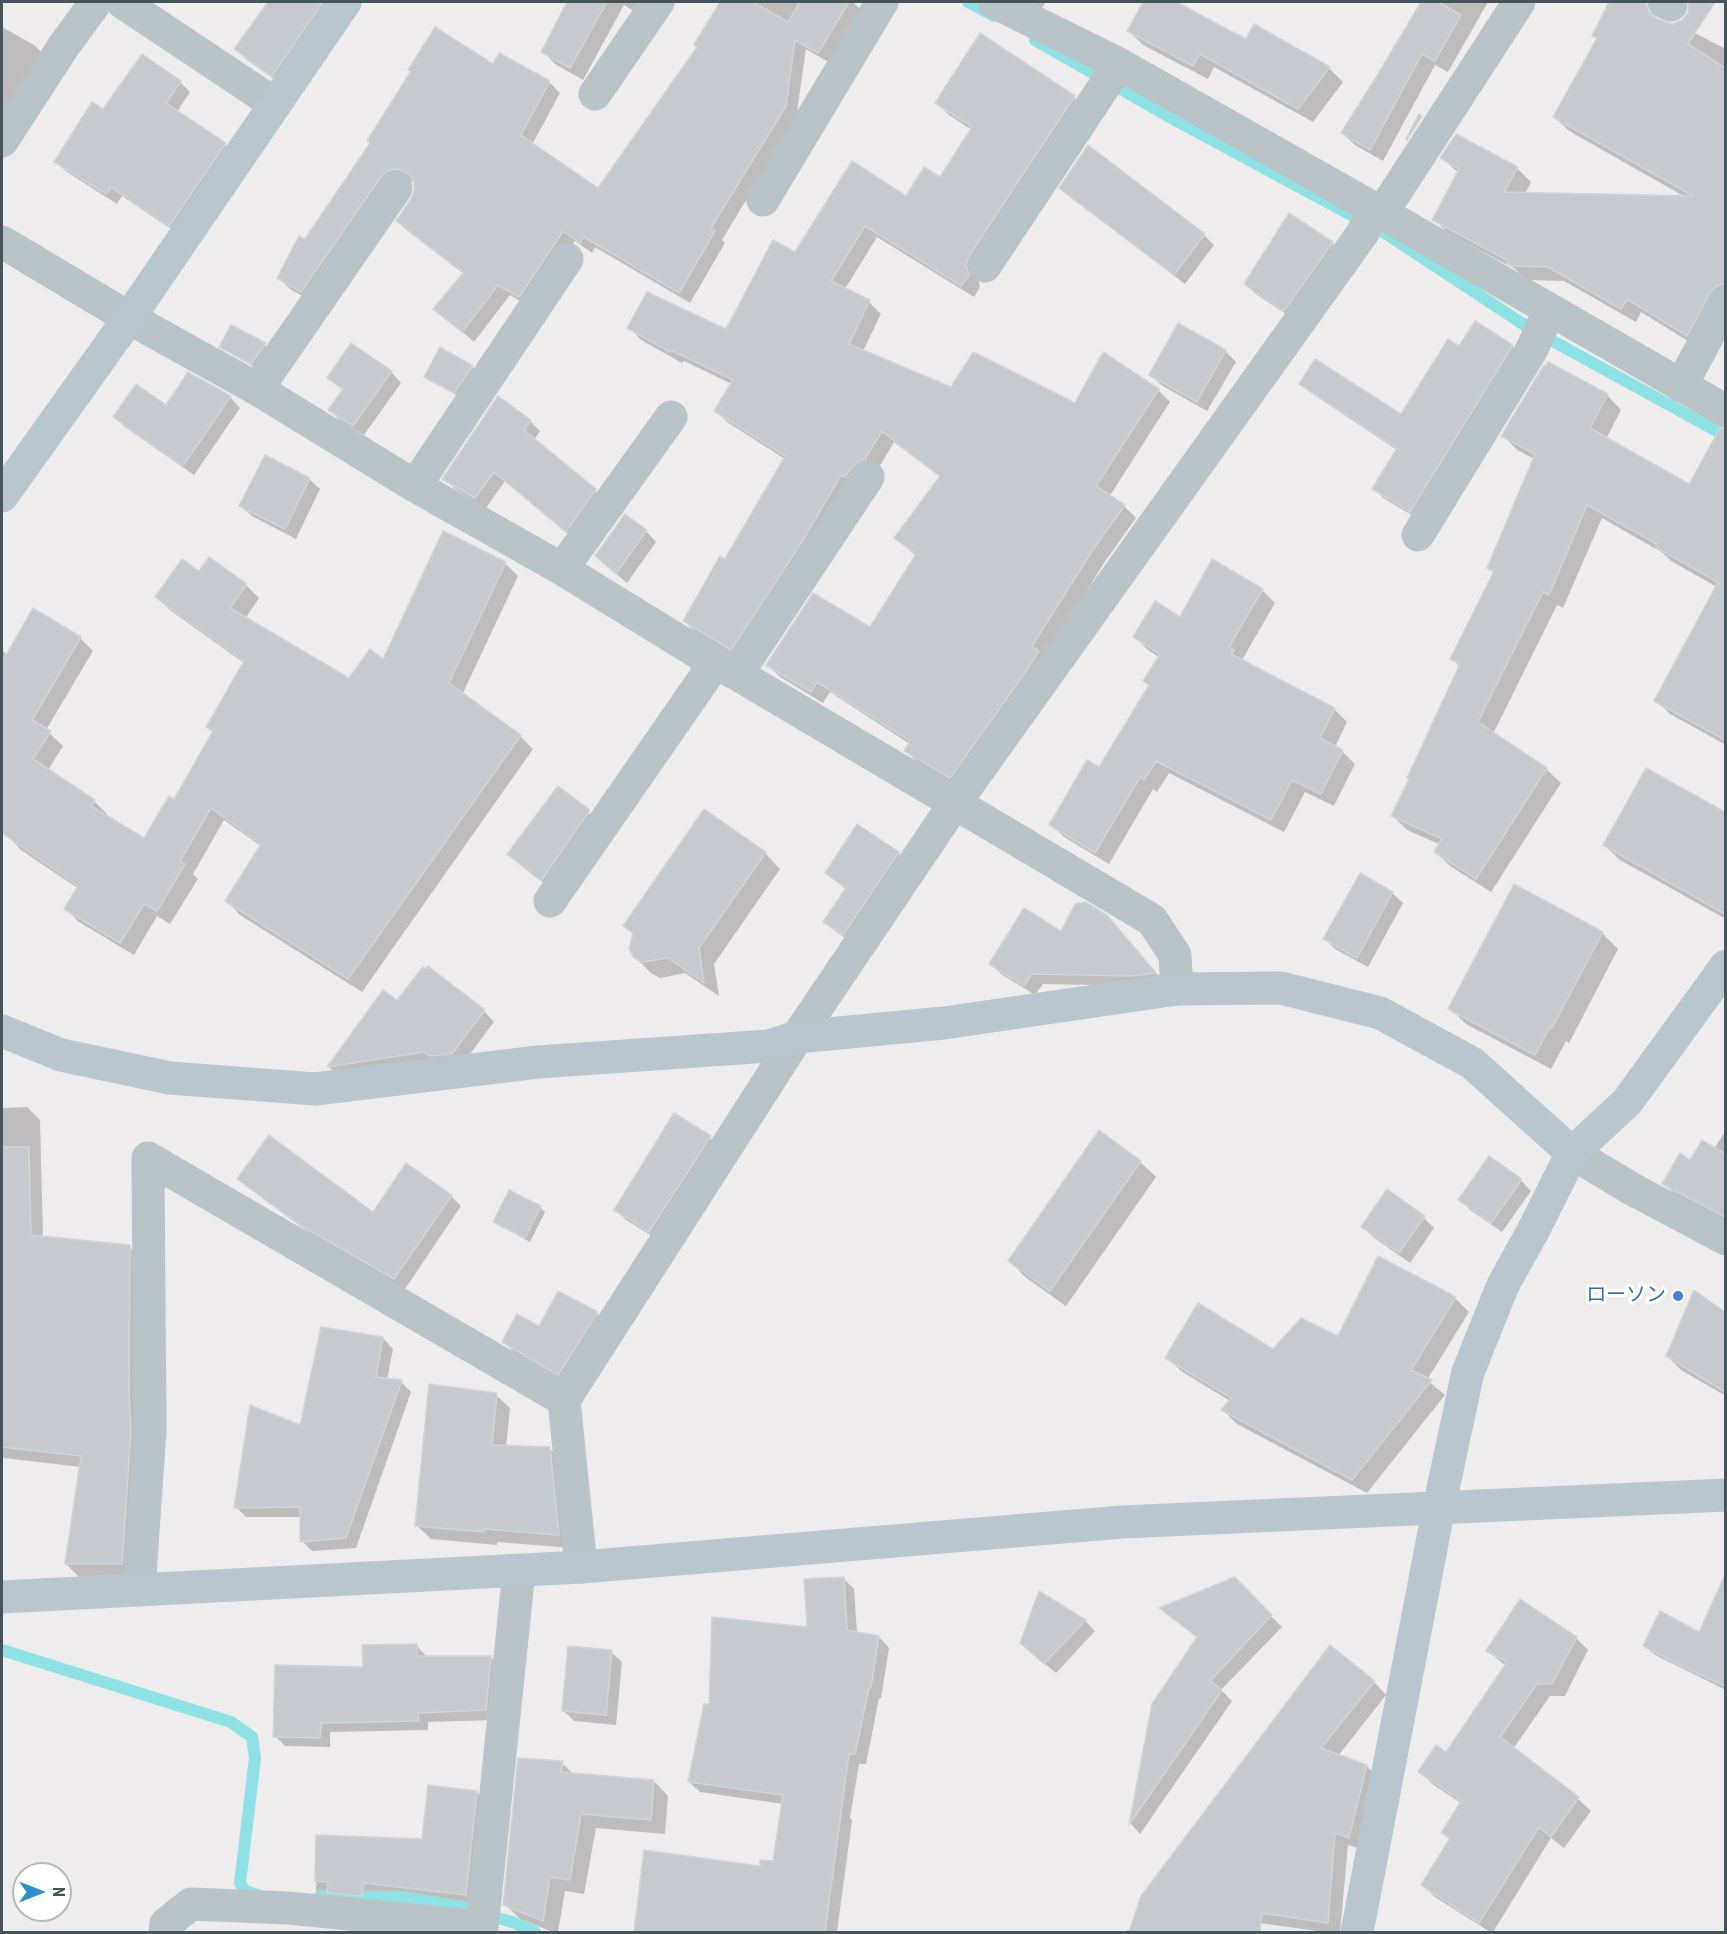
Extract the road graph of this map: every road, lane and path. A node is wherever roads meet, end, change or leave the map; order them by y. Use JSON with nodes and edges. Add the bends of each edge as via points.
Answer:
{"nodes":[{"id":1,"x":96,"y":2,"type":"edge"},
{"id":2,"x":122,"y":2,"type":"edge"},
{"id":3,"x":345,"y":2,"type":"edge"},
{"id":4,"x":658,"y":2,"type":"edge"},
{"id":5,"x":882,"y":2,"type":"edge"},
{"id":6,"x":994,"y":2,"type":"edge"},
{"id":7,"x":1519,"y":2,"type":"edge"},
{"id":8,"x":1118,"y":66,"type":"junction"},
{"id":9,"x":595,"y":94,"type":"dead end"},
{"id":10,"x":275,"y":104,"type":"junction"},
{"id":11,"x":2,"y":141,"type":"edge"},
{"id":12,"x":396,"y":188,"type":"dead end"},
{"id":13,"x":763,"y":200,"type":"dead end"},
{"id":14,"x":1373,"y":219,"type":"junction"},
{"id":15,"x":2,"y":242,"type":"edge"},
{"id":16,"x":567,"y":259,"type":"dead end"},
{"id":17,"x":985,"y":266,"type":"dead end"},
{"id":18,"x":1725,"y":302,"type":"edge"},
{"id":19,"x":129,"y":318,"type":"junction"},
{"id":20,"x":1542,"y":328,"type":"junction"},
{"id":21,"x":1681,"y":387,"type":"junction"},
{"id":22,"x":257,"y":389,"type":"junction"},
{"id":23,"x":1725,"y":411,"type":"edge"},
{"id":24,"x":671,"y":417,"type":"dead end"},
{"id":25,"x":868,"y":477,"type":"dead end"},
{"id":26,"x":416,"y":486,"type":"junction"},
{"id":27,"x":2,"y":496,"type":"edge"},
{"id":28,"x":1418,"y":535,"type":"dead end"},
{"id":29,"x":562,"y":569,"type":"junction"},
{"id":30,"x":726,"y":668,"type":"junction"},
{"id":31,"x":955,"y":803,"type":"junction"},
{"id":32,"x":550,"y":902,"type":"dead end"},
{"id":33,"x":1725,"y":966,"type":"edge"},
{"id":34,"x":1177,"y":989,"type":"junction"},
{"id":35,"x":2,"y":1031,"type":"edge"},
{"id":36,"x":797,"y":1037,"type":"junction"},
{"id":37,"x":1572,"y":1153,"type":"junction"},
{"id":38,"x":1725,"y":1239,"type":"edge"},
{"id":39,"x":564,"y":1400,"type":"junction"},
{"id":40,"x":1725,"y":1495,"type":"edge"},
{"id":41,"x":1439,"y":1506,"type":"junction"},
{"id":42,"x":580,"y":1567,"type":"junction"},
{"id":43,"x":519,"y":1571,"type":"junction"},
{"id":44,"x":139,"y":1589,"type":"junction"},
{"id":45,"x":2,"y":1597,"type":"edge"},
{"id":46,"x":486,"y":1921,"type":"edge"},
{"id":47,"x":165,"y":1932,"type":"edge"},
{"id":48,"x":1357,"y":1932,"type":"edge"}],
"edges":[{"from":1,"to":11,"type":"street"},
{"from":2,"to":10,"type":"street"},
{"from":3,"to":10,"type":"street"},
{"from":4,"to":9,"type":"street"},
{"from":5,"to":13,"type":"street"},
{"from":6,"to":8,"type":"street"},
{"from":7,"to":14,"type":"street"},
{"from":8,"to":14,"type":"street"},
{"from":8,"to":17,"type":"street"},
{"from":10,"to":19,"type":"street"},
{"from":12,"to":22,"type":"street"},
{"from":14,"to":20,"type":"street"},
{"from":14,"to":31,"type":"street"},
{"from":15,"to":19,"type":"street"},
{"from":16,"to":26,"type":"street"},
{"from":18,"to":21,"type":"street"},
{"from":19,"to":22,"type":"street"},
{"from":19,"to":27,"type":"street"},
{"from":20,"to":21,"type":"street"},
{"from":20,"to":28,"type":"street"},
{"from":21,"to":23,"type":"street"},
{"from":22,"to":26,"type":"street"},
{"from":24,"to":29,"type":"street"},
{"from":25,"to":30,"type":"street"},
{"from":26,"to":29,"type":"street"},
{"from":29,"to":30,"type":"street"},
{"from":30,"to":31,"type":"street"},
{"from":30,"to":32,"type":"street"},
{"from":31,"to":34,"type":"street","via":[[1152,920],[1175,955]]},
{"from":31,"to":36,"type":"street"},
{"from":33,"to":37,"type":"street","via":[[1627,1102]]},
{"from":34,"to":36,"type":"street","via":[[944,1023]]},
{"from":34,"to":37,"type":"street","via":[[1281,988],[1380,1013],[1472,1063]]},
{"from":35,"to":36,"type":"street","via":[[61,1055],[170,1078],[315,1089],[537,1062],[769,1046]]},
{"from":36,"to":39,"type":"street"},
{"from":37,"to":38,"type":"street"},
{"from":37,"to":41,"type":"street","via":[[1503,1285],[1468,1372]]},
{"from":39,"to":42,"type":"street"},
{"from":39,"to":44,"type":"street","via":[[148,1158],[150,1431]]},
{"from":40,"to":41,"type":"street"},
{"from":41,"to":42,"type":"street","via":[[1122,1522]]},
{"from":41,"to":48,"type":"street"},
{"from":42,"to":43,"type":"street"},
{"from":43,"to":44,"type":"street"},
{"from":43,"to":46,"type":"street"},
{"from":44,"to":45,"type":"street"},
{"from":46,"to":47,"type":"street","via":[[191,1904],[166,1924]]}]}
